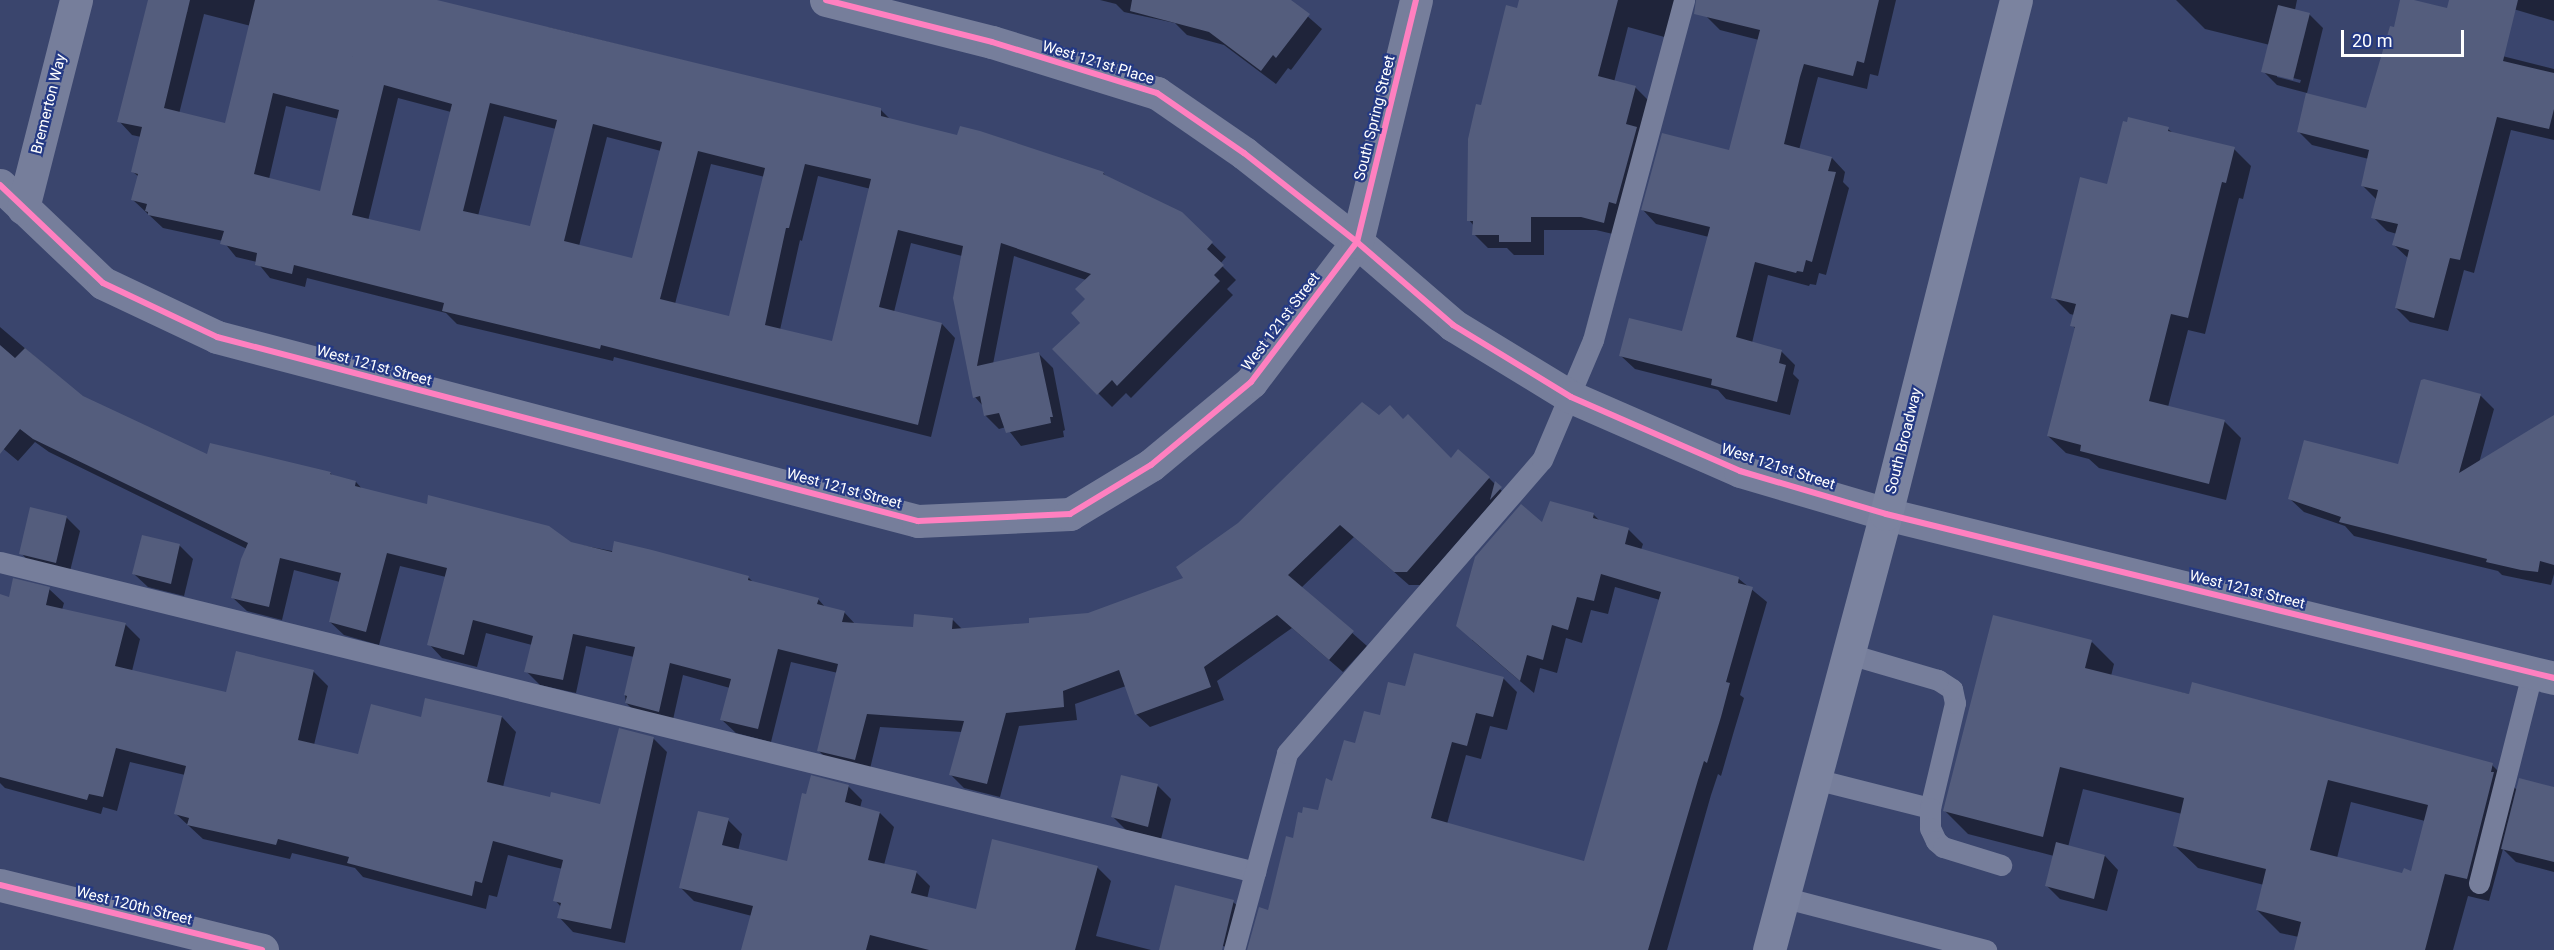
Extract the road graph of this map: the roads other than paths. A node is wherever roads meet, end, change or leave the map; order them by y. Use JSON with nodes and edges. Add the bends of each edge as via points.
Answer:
{"nodes":[{"id":1,"x":76,"y":0,"type":"edge"},
{"id":2,"x":826,"y":0,"type":"edge"},
{"id":3,"x":1416,"y":0,"type":"edge"},
{"id":4,"x":1684,"y":0,"type":"edge"},
{"id":5,"x":2016,"y":0,"type":"edge"},
{"id":6,"x":0,"y":185,"type":"edge"},
{"id":7,"x":23,"y":208,"type":"junction"},
{"id":8,"x":1357,"y":242,"type":"junction"},
{"id":9,"x":1570,"y":397,"type":"junction"},
{"id":10,"x":1886,"y":514,"type":"junction"},
{"id":11,"x":0,"y":562,"type":"edge"},
{"id":12,"x":1849,"y":654,"type":"junction"},
{"id":13,"x":2543,"y":675,"type":"edge"},
{"id":14,"x":1815,"y":779,"type":"junction"},
{"id":15,"x":1930,"y":808,"type":"junction"},
{"id":16,"x":2001,"y":865,"type":"dead end"},
{"id":17,"x":1255,"y":872,"type":"junction"},
{"id":18,"x":2479,"y":883,"type":"dead end"},
{"id":19,"x":0,"y":885,"type":"edge"},
{"id":20,"x":1782,"y":897,"type":"junction"},
{"id":21,"x":262,"y":950,"type":"edge"},
{"id":22,"x":1234,"y":950,"type":"edge"},
{"id":23,"x":1769,"y":950,"type":"edge"},
{"id":24,"x":1986,"y":950,"type":"edge"}],
"edges":[{"from":1,"to":7,"type":"street","name":"Bremerton Way"},
{"from":2,"to":8,"type":"street","name":"West 121st Place","via":[[992,42],[1157,93],[1244,153]]},
{"from":3,"to":8,"type":"street","name":"South Spring Street"},
{"from":4,"to":9,"type":"lane","via":[[1593,340]]},
{"from":5,"to":10,"type":"main road","name":"South Broadway"},
{"from":6,"to":7,"type":"street","name":"West 121st Street"},
{"from":7,"to":8,"type":"street","name":"West 121st Street","via":[[103,283],[217,337],[918,520],[1070,514],[1151,465],[1251,382]]},
{"from":8,"to":9,"type":"street","name":"West 121st Street","via":[[1453,325]]},
{"from":9,"to":10,"type":"street","name":"West 121st Street","via":[[1740,471]]},
{"from":9,"to":17,"type":"lane","via":[[1542,460],[1287,753]]},
{"from":10,"to":12,"type":"main road","name":"South Broadway"},
{"from":10,"to":13,"type":"street","name":"West 121st Street"},
{"from":11,"to":17,"type":"lane"},
{"from":12,"to":14,"type":"main road","name":"South Broadway"},
{"from":12,"to":15,"type":"lane","via":[[1938,680],[1952,689],[1955,703]]},
{"from":13,"to":18,"type":"lane"},
{"from":14,"to":15,"type":"lane"},
{"from":14,"to":20,"type":"main road","name":"South Broadway"},
{"from":15,"to":16,"type":"lane","via":[[1930,828],[1943,847]]},
{"from":17,"to":22,"type":"lane"},
{"from":19,"to":21,"type":"street","name":"West 120th Street"},
{"from":20,"to":23,"type":"main road","name":"South Broadway"},
{"from":20,"to":24,"type":"lane"}]}
